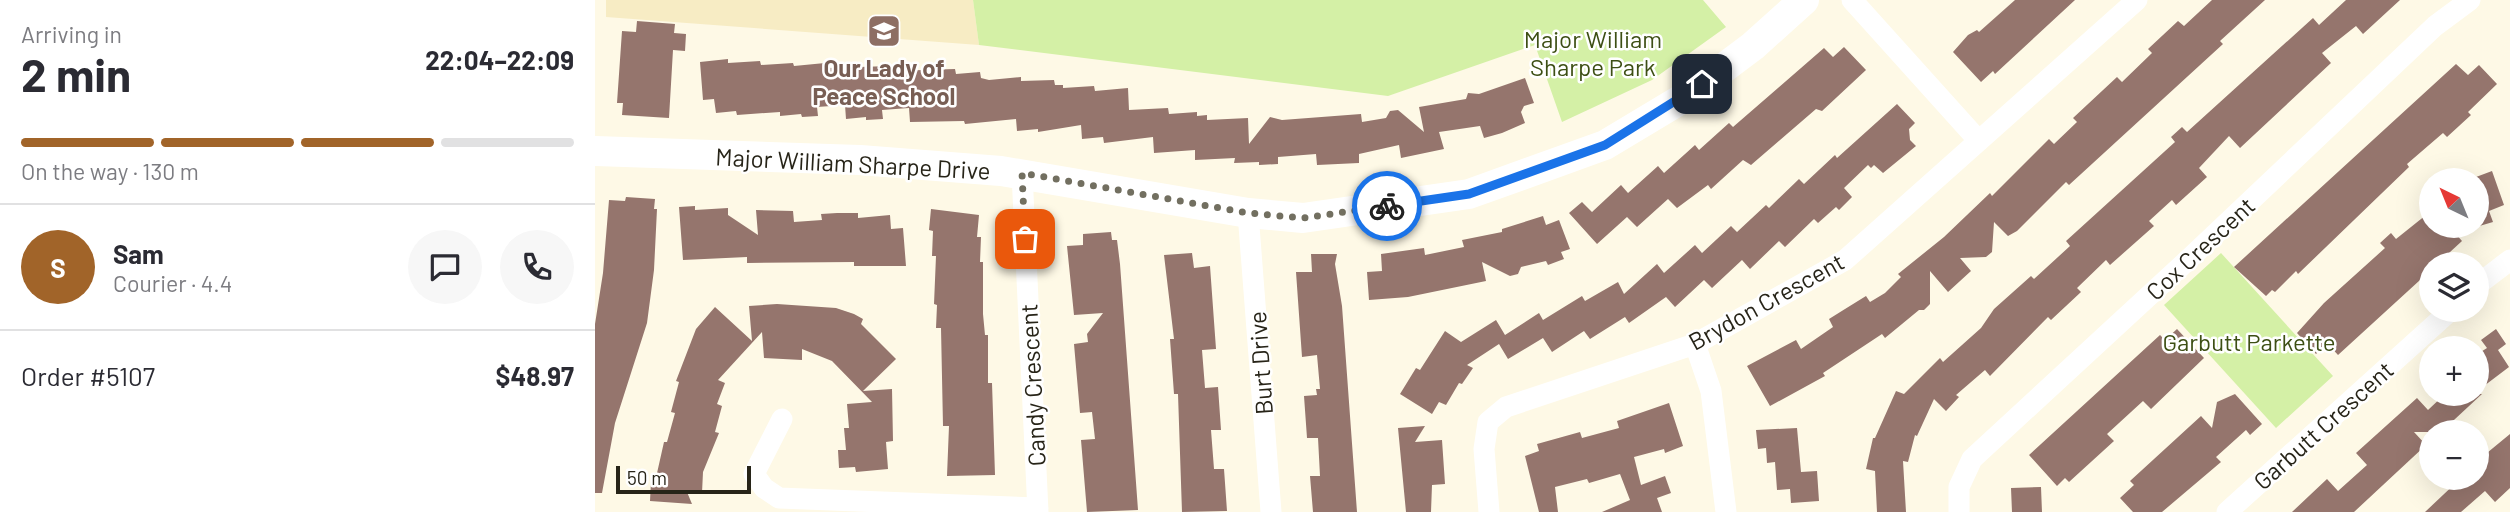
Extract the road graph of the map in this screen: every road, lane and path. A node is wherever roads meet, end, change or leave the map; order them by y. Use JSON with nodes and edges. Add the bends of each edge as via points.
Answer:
{"nodes":[{"id":1,"x":1804,"y":0,"type":"edge"},
{"id":2,"x":1852,"y":0,"type":"edge"},
{"id":3,"x":2137,"y":0,"type":"edge"},
{"id":4,"x":2470,"y":0,"type":"edge"},
{"id":5,"x":1979,"y":141,"type":"junction"},
{"id":6,"x":595,"y":151,"type":"edge"},
{"id":7,"x":1022,"y":173,"type":"junction"},
{"id":8,"x":1248,"y":213,"type":"junction"},
{"id":9,"x":2510,"y":260,"type":"edge"},
{"id":10,"x":2489,"y":276,"type":"edge"},
{"id":11,"x":2438,"y":322,"type":"edge"},
{"id":12,"x":1695,"y":344,"type":"junction"},
{"id":13,"x":782,"y":419,"type":"dead end"},
{"id":14,"x":1038,"y":510,"type":"edge"},
{"id":15,"x":1271,"y":512,"type":"edge"},
{"id":16,"x":1489,"y":512,"type":"edge"},
{"id":17,"x":1725,"y":512,"type":"edge"},
{"id":18,"x":1959,"y":512,"type":"edge"},
{"id":19,"x":2227,"y":512,"type":"edge"}],
"edges":[{"from":1,"to":8,"type":"street","name":"Major William Sharpe Drive","via":[[1685,97],[1605,145],[1469,194],[1303,218]]},
{"from":2,"to":5,"type":"street"},
{"from":3,"to":5,"type":"street","name":"Brydon Crescent"},
{"from":4,"to":18,"type":"street","name":"Cox Crescent","via":[[2435,26],[1972,459],[1959,488]]},
{"from":5,"to":12,"type":"street","name":"Brydon Crescent","via":[[1845,260]]},
{"from":6,"to":7,"type":"street","name":"Major William Sharpe Drive","via":[[860,160]]},
{"from":7,"to":8,"type":"street","name":"Major William Sharpe Drive"},
{"from":7,"to":14,"type":"street","name":"Candy Crescent"},
{"from":8,"to":15,"type":"street","name":"Burt Drive"},
{"from":9,"to":10,"type":"street"},
{"from":11,"to":19,"type":"street","name":"Garbutt Crescent"},
{"from":12,"to":16,"type":"street","name":"Brydon Crescent","via":[[1506,407],[1488,422],[1484,449]]},
{"from":12,"to":17,"type":"street","via":[[1711,391]]},
{"from":13,"to":14,"type":"street","via":[[754,474],[779,498]]}]}
